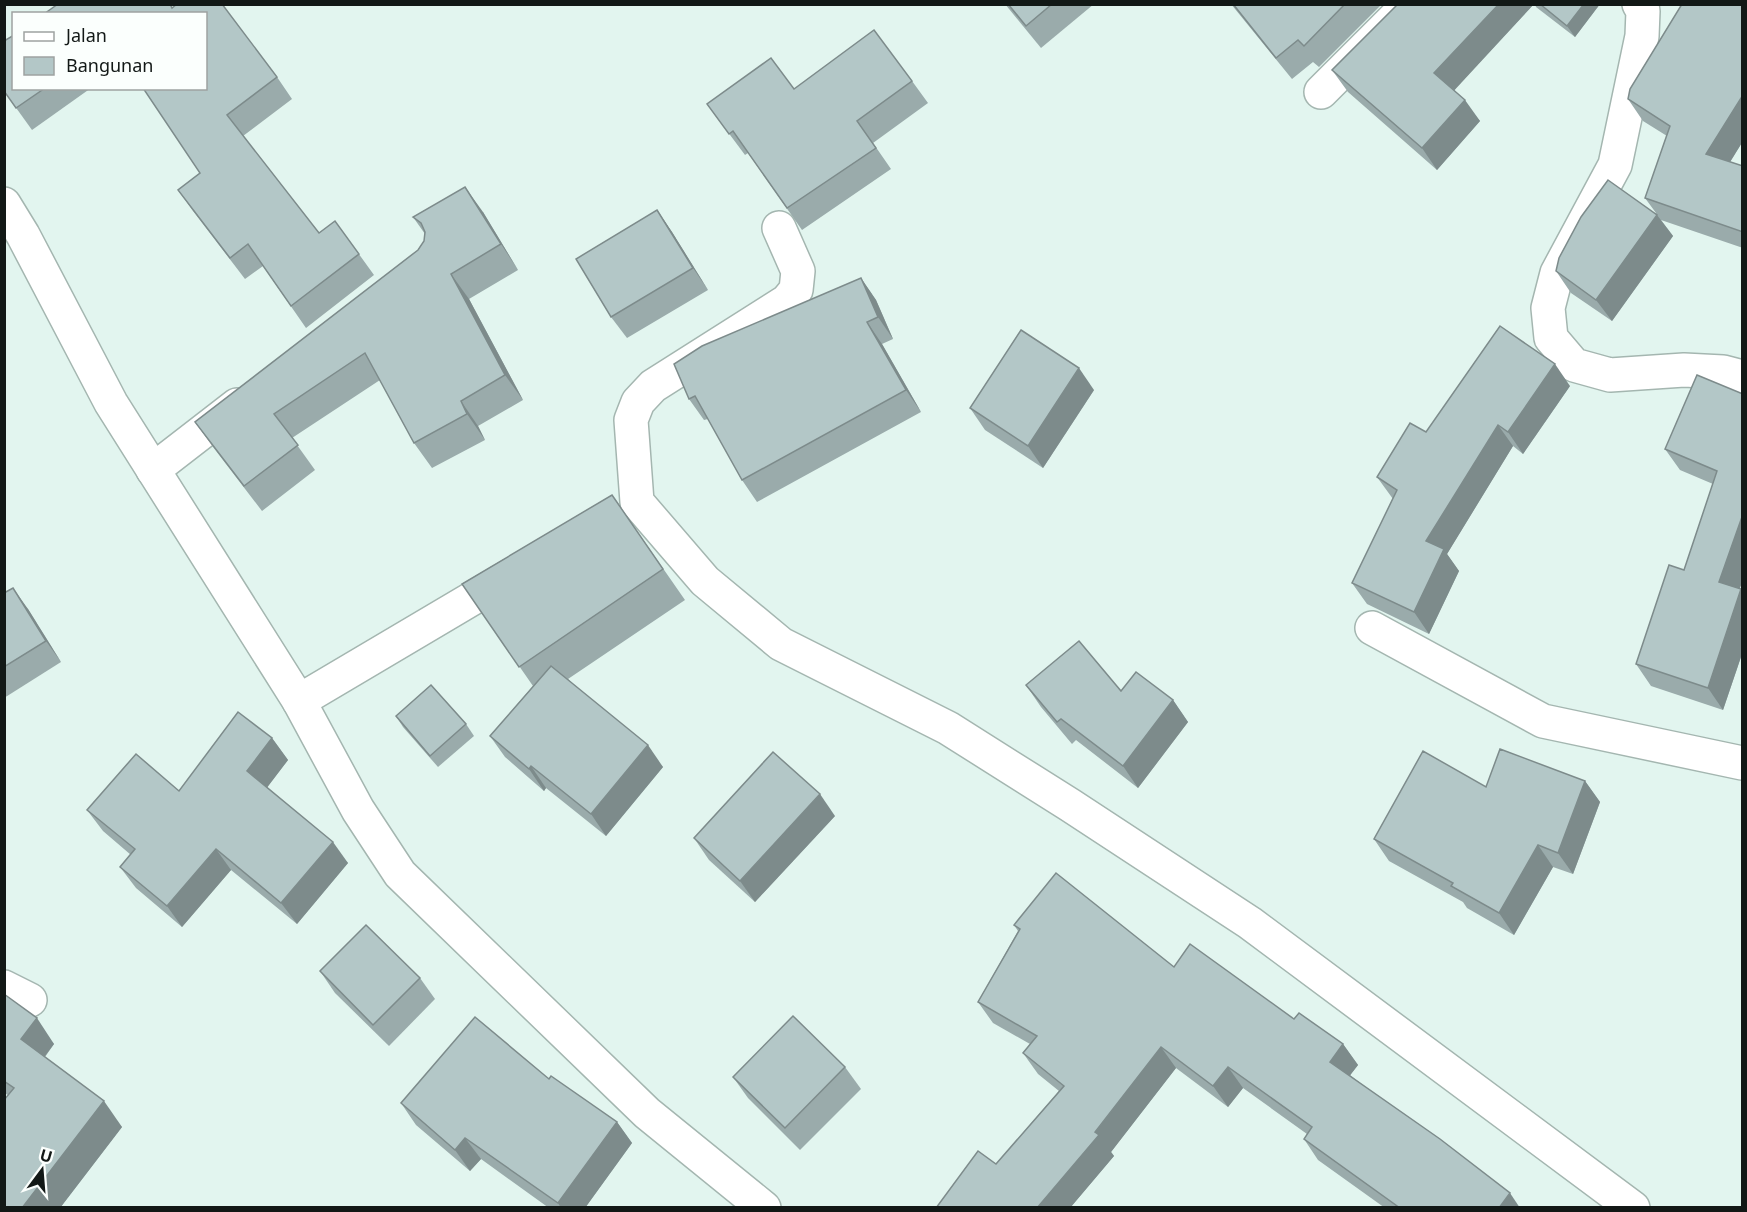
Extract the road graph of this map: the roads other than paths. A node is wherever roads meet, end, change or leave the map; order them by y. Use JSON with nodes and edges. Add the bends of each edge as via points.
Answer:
{"nodes":[{"id":1,"x":1409,"y":4,"type":"edge"},
{"id":2,"x":1639,"y":4,"type":"edge"},
{"id":3,"x":1321,"y":92,"type":"dead end"},
{"id":4,"x":4,"y":204,"type":"edge"},
{"id":5,"x":779,"y":228,"type":"dead end"},
{"id":6,"x":1743,"y":377,"type":"edge"},
{"id":7,"x":256,"y":390,"type":"edge"},
{"id":8,"x":153,"y":470,"type":"junction"},
{"id":9,"x":534,"y":562,"type":"edge"},
{"id":10,"x":1372,"y":628,"type":"dead end"},
{"id":11,"x":298,"y":701,"type":"junction"},
{"id":12,"x":1743,"y":763,"type":"edge"},
{"id":13,"x":764,"y":1208,"type":"edge"},
{"id":14,"x":1634,"y":1208,"type":"edge"}],
"edges":[{"from":1,"to":3,"type":"street"},
{"from":2,"to":6,"type":"street","via":[[1643,11],[1642,36],[1615,165],[1557,273],[1548,308],[1551,338],[1574,365],[1610,375],[1684,370]]},
{"from":4,"to":8,"type":"street","via":[[111,403]]},
{"from":5,"to":14,"type":"street","via":[[798,271],[796,290],[787,301],[653,386],[638,402],[631,420],[627,508],[705,581],[781,644],[948,728],[1240,916]]},
{"from":7,"to":8,"type":"street"},
{"from":8,"to":11,"type":"street"},
{"from":9,"to":11,"type":"street"},
{"from":10,"to":12,"type":"street","via":[[1543,721]]},
{"from":11,"to":13,"type":"street","via":[[358,810],[400,874],[647,1113]]}]}
